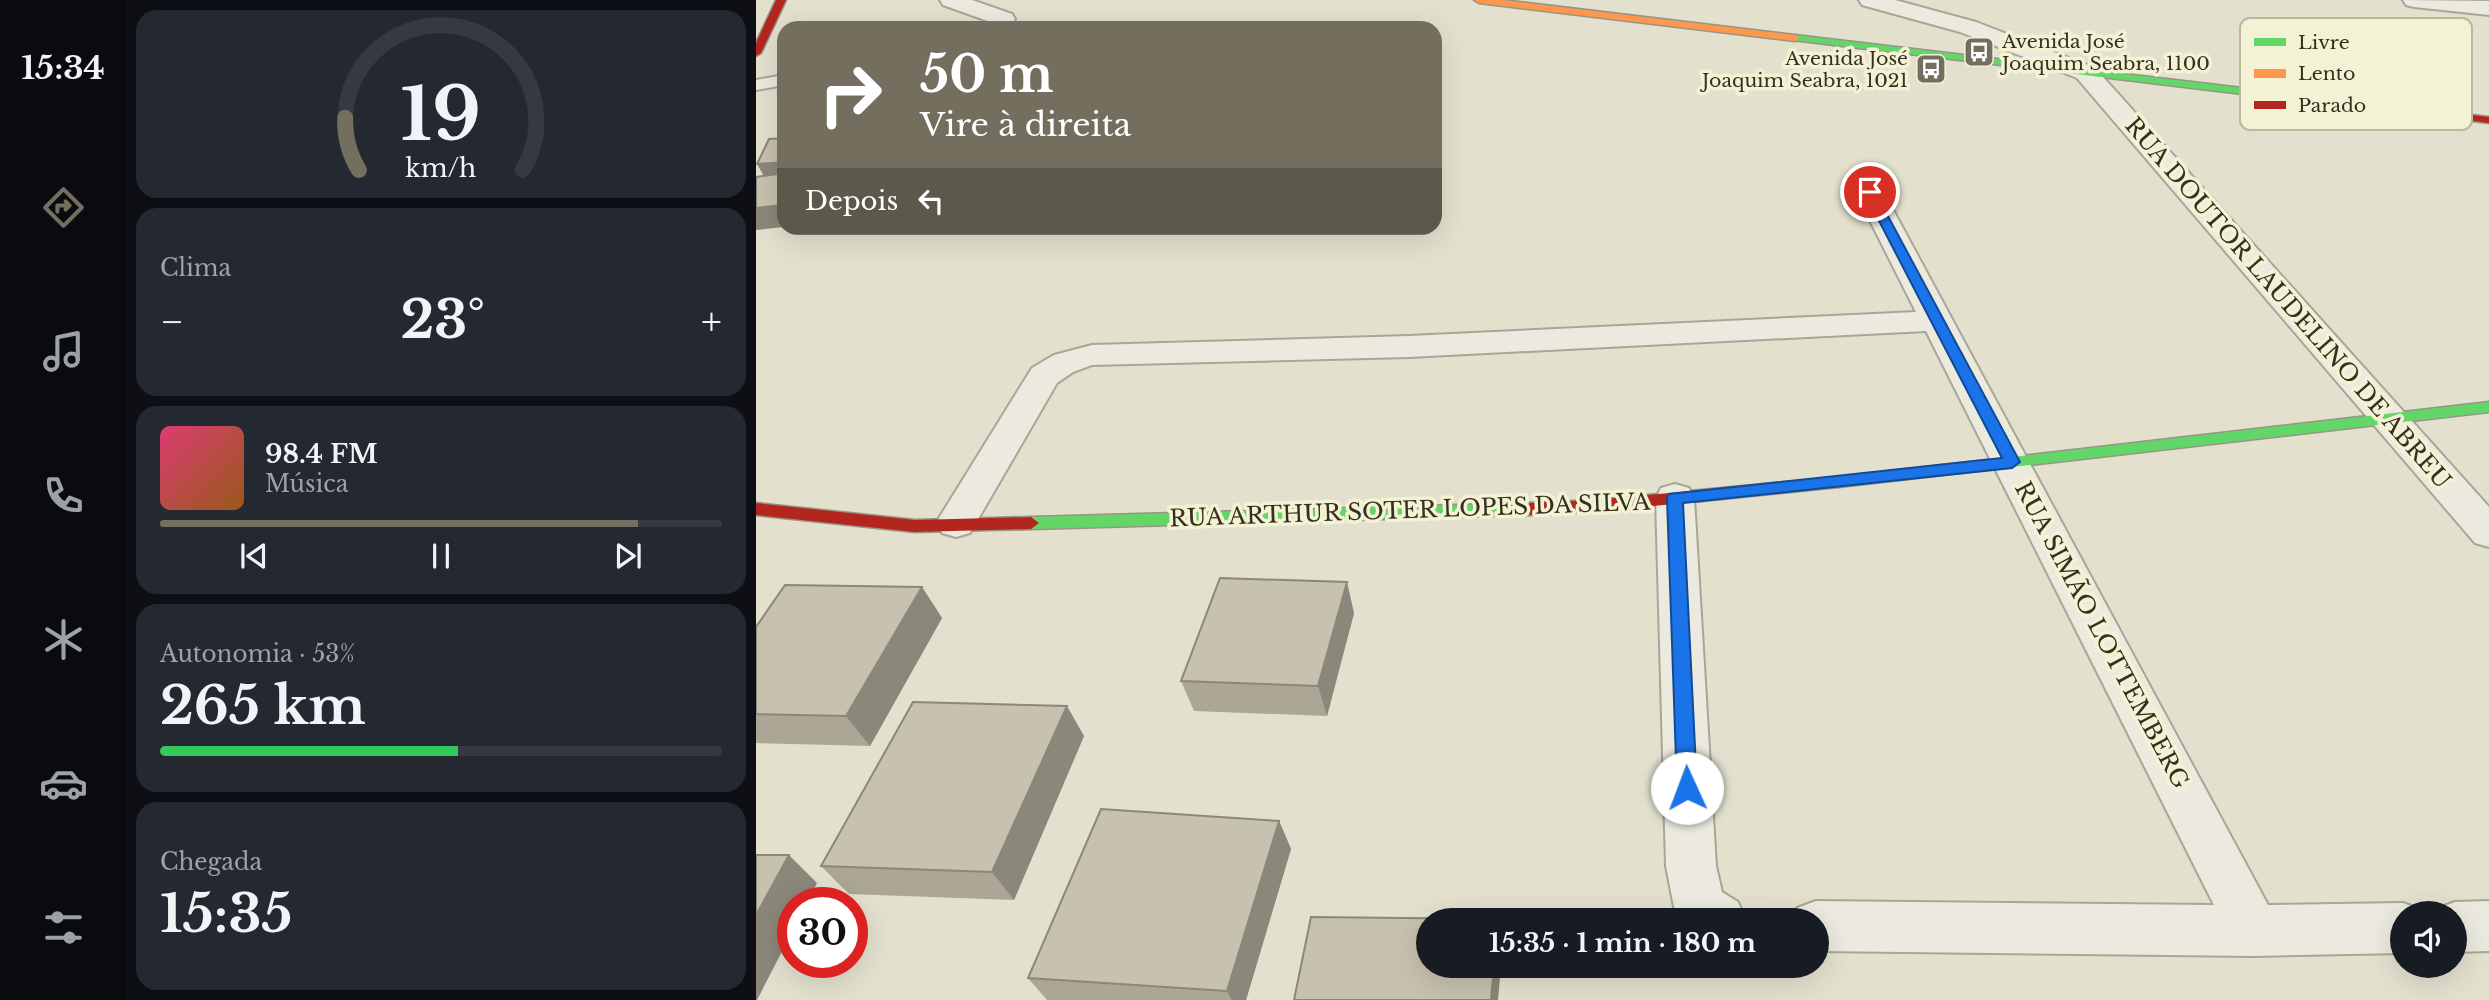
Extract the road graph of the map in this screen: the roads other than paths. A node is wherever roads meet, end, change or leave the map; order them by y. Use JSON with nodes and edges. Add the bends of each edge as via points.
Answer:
{"nodes":[{"id":1,"x":781,"y":0,"type":"edge"},
{"id":2,"x":951,"y":0,"type":"edge"},
{"id":3,"x":1479,"y":0,"type":"edge"},
{"id":4,"x":1870,"y":0,"type":"edge"},
{"id":5,"x":2414,"y":0,"type":"edge"},
{"id":6,"x":2489,"y":8,"type":"edge"},
{"id":7,"x":996,"y":21,"type":"edge"},
{"id":8,"x":756,"y":53,"type":"edge"},
{"id":9,"x":2086,"y":73,"type":"junction"},
{"id":10,"x":777,"y":81,"type":"edge"},
{"id":11,"x":756,"y":85,"type":"edge"},
{"id":12,"x":2240,"y":91,"type":"edge"},
{"id":13,"x":1870,"y":192,"type":"dead end"},
{"id":14,"x":1937,"y":321,"type":"junction"},
{"id":15,"x":2489,"y":407,"type":"edge"},
{"id":16,"x":2390,"y":419,"type":"junction"},
{"id":17,"x":2012,"y":462,"type":"junction"},
{"id":18,"x":1675,"y":498,"type":"junction"},
{"id":19,"x":756,"y":509,"type":"edge"},
{"id":20,"x":957,"y":523,"type":"junction"},
{"id":21,"x":2489,"y":533,"type":"edge"},
{"id":22,"x":1708,"y":908,"type":"edge"},
{"id":23,"x":1829,"y":926,"type":"edge"},
{"id":24,"x":2489,"y":926,"type":"edge"},
{"id":25,"x":2467,"y":927,"type":"edge"},
{"id":26,"x":2390,"y":928,"type":"edge"},
{"id":27,"x":2254,"y":931,"type":"junction"}],
"edges":[{"from":1,"to":8,"type":"street"},
{"from":2,"to":7,"type":"street"},
{"from":3,"to":9,"type":"street"},
{"from":4,"to":9,"type":"street","via":[[1968,27]]},
{"from":5,"to":6,"type":"street"},
{"from":9,"to":12,"type":"street"},
{"from":9,"to":16,"type":"street","name":"RUA DOUTOR LAUDELINO DE ABREU"},
{"from":10,"to":11,"type":"lane"},
{"from":13,"to":14,"type":"street","name":"RUA SIMÃO LOTTEMBERG"},
{"from":14,"to":17,"type":"street","name":"RUA SIMÃO LOTTEMBERG"},
{"from":14,"to":20,"type":"street","via":[[1581,340],[1084,357],[1057,365],[1044,376]]},
{"from":15,"to":16,"type":"street","name":"RUA ARTHUR SOTER LOPES DA SILVA"},
{"from":16,"to":17,"type":"street","name":"RUA ARTHUR SOTER LOPES DA SILVA"},
{"from":16,"to":21,"type":"street","name":"RUA DOUTOR LAUDELINO DE ABREU"},
{"from":17,"to":18,"type":"street","name":"RUA ARTHUR SOTER LOPES DA SILVA"},
{"from":17,"to":27,"type":"street","name":"RUA SIMÃO LOTTEMBERG"},
{"from":18,"to":20,"type":"street","name":"RUA ARTHUR SOTER LOPES DA SILVA","via":[[1455,513]]},
{"from":18,"to":22,"type":"street","via":[[1691,866]]},
{"from":19,"to":20,"type":"street","name":"RUA ARTHUR SOTER LOPES DA SILVA","via":[[915,526]]},
{"from":23,"to":27,"type":"street"},
{"from":24,"to":25,"type":"street"},
{"from":26,"to":27,"type":"street"}]}
